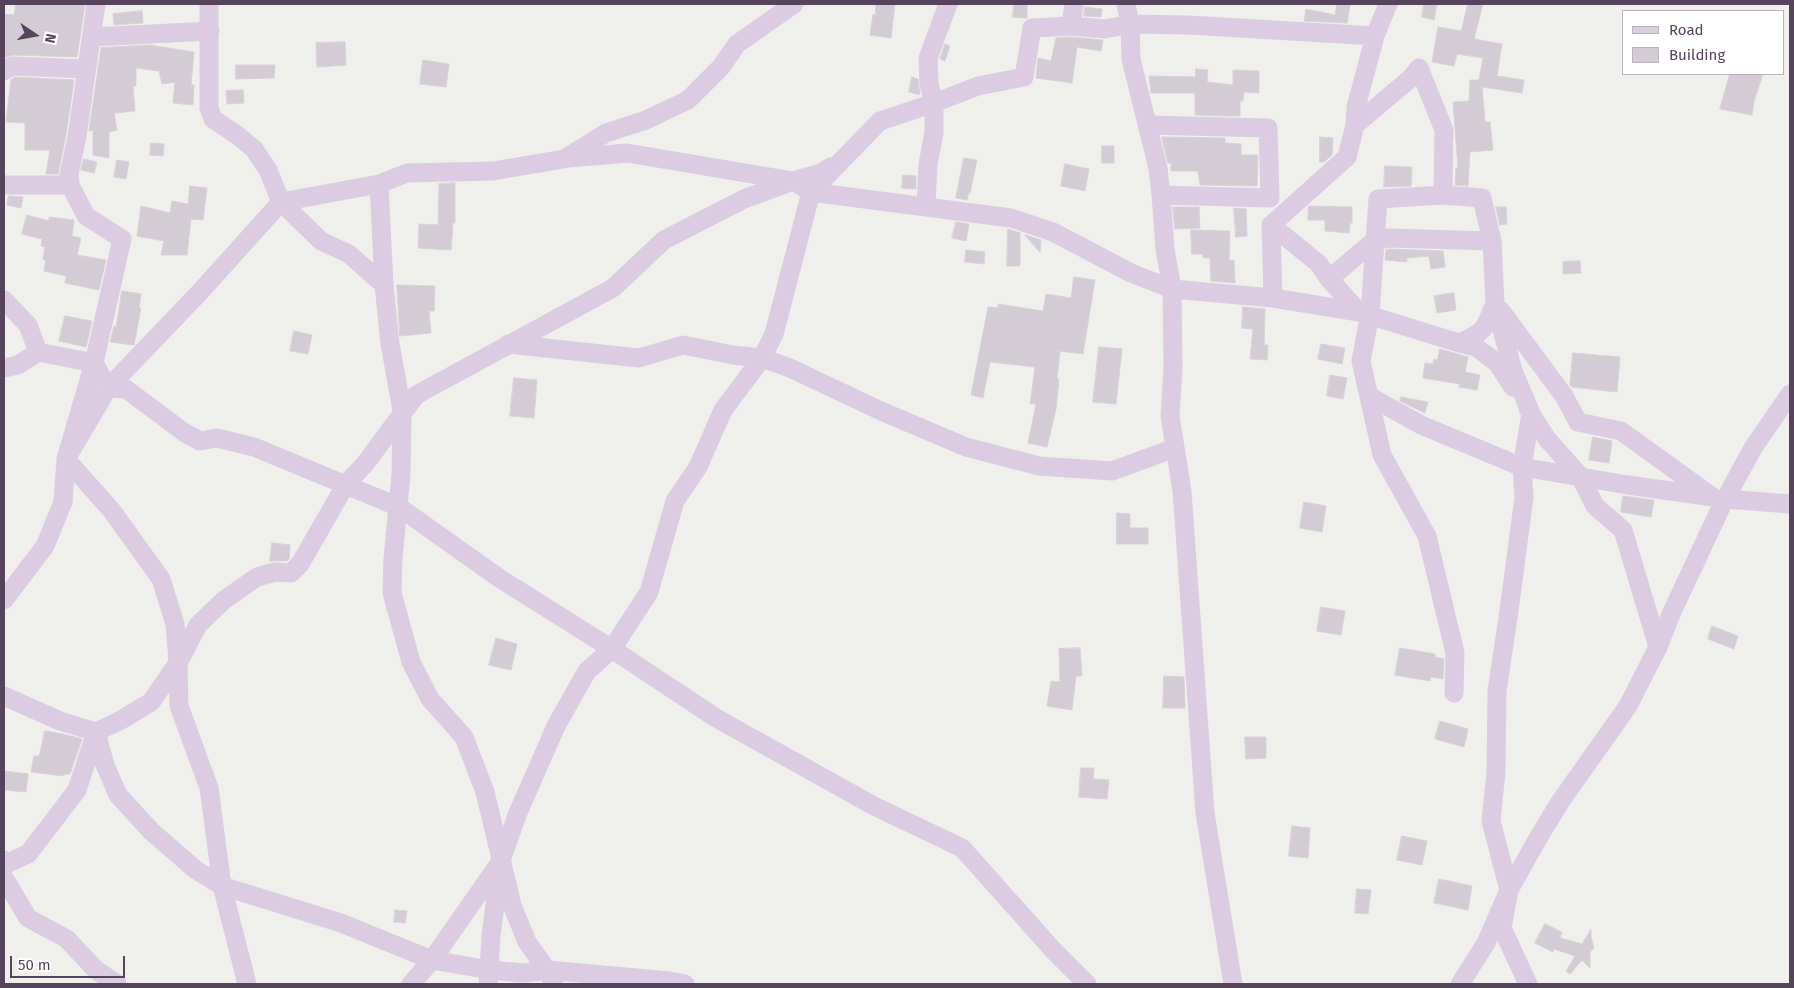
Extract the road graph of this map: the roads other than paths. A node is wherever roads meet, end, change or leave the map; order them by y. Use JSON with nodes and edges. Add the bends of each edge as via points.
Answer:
{"nodes":[{"id":1,"x":96,"y":4,"type":"edge"},
{"id":2,"x":209,"y":4,"type":"edge"},
{"id":3,"x":794,"y":4,"type":"edge"},
{"id":4,"x":948,"y":4,"type":"edge"},
{"id":5,"x":1074,"y":4,"type":"edge"},
{"id":6,"x":1126,"y":4,"type":"edge"},
{"id":7,"x":1388,"y":4,"type":"edge"},
{"id":8,"x":1130,"y":24,"type":"junction"},
{"id":9,"x":1071,"y":26,"type":"junction"},
{"id":10,"x":210,"y":31,"type":"junction"},
{"id":11,"x":1375,"y":36,"type":"junction"},
{"id":12,"x":92,"y":37,"type":"junction"},
{"id":13,"x":86,"y":69,"type":"junction"},
{"id":14,"x":4,"y":71,"type":"edge"},
{"id":15,"x":934,"y":103,"type":"junction"},
{"id":16,"x":1147,"y":125,"type":"junction"},
{"id":17,"x":1355,"y":125,"type":"junction"},
{"id":18,"x":564,"y":159,"type":"junction"},
{"id":19,"x":842,"y":161,"type":"junction"},
{"id":20,"x":793,"y":181,"type":"junction"},
{"id":21,"x":379,"y":184,"type":"junction"},
{"id":22,"x":4,"y":185,"type":"edge"},
{"id":23,"x":70,"y":185,"type":"junction"},
{"id":24,"x":811,"y":192,"type":"junction"},
{"id":25,"x":1161,"y":195,"type":"junction"},
{"id":26,"x":1443,"y":195,"type":"junction"},
{"id":27,"x":281,"y":202,"type":"junction"},
{"id":28,"x":926,"y":207,"type":"junction"},
{"id":29,"x":1271,"y":225,"type":"junction"},
{"id":30,"x":1374,"y":241,"type":"junction"},
{"id":31,"x":1492,"y":241,"type":"junction"},
{"id":32,"x":1329,"y":279,"type":"junction"},
{"id":33,"x":384,"y":284,"type":"junction"},
{"id":34,"x":1172,"y":289,"type":"junction"},
{"id":35,"x":1272,"y":298,"type":"junction"},
{"id":36,"x":4,"y":300,"type":"edge"},
{"id":37,"x":1495,"y":303,"type":"junction"},
{"id":38,"x":1364,"y":313,"type":"junction"},
{"id":39,"x":1459,"y":343,"type":"junction"},
{"id":40,"x":508,"y":344,"type":"junction"},
{"id":41,"x":38,"y":352,"type":"junction"},
{"id":42,"x":762,"y":358,"type":"junction"},
{"id":43,"x":94,"y":363,"type":"junction"},
{"id":44,"x":4,"y":368,"type":"edge"},
{"id":45,"x":108,"y":388,"type":"junction"},
{"id":46,"x":1790,"y":394,"type":"edge"},
{"id":47,"x":1369,"y":396,"type":"junction"},
{"id":48,"x":1531,"y":413,"type":"junction"},
{"id":49,"x":402,"y":415,"type":"junction"},
{"id":50,"x":1175,"y":448,"type":"junction"},
{"id":51,"x":66,"y":459,"type":"junction"},
{"id":52,"x":1522,"y":467,"type":"junction"},
{"id":53,"x":1580,"y":476,"type":"junction"},
{"id":54,"x":346,"y":484,"type":"junction"},
{"id":55,"x":1721,"y":500,"type":"junction"},
{"id":56,"x":1790,"y":504,"type":"edge"},
{"id":57,"x":399,"y":507,"type":"junction"},
{"id":58,"x":4,"y":600,"type":"edge"},
{"id":59,"x":1658,"y":647,"type":"junction"},
{"id":60,"x":612,"y":649,"type":"junction"},
{"id":61,"x":178,"y":663,"type":"junction"},
{"id":62,"x":1454,"y":693,"type":"dead end"},
{"id":63,"x":4,"y":696,"type":"edge"},
{"id":64,"x":96,"y":732,"type":"junction"},
{"id":65,"x":4,"y":860,"type":"edge"},
{"id":66,"x":501,"y":861,"type":"junction"},
{"id":67,"x":4,"y":878,"type":"edge"},
{"id":68,"x":222,"y":886,"type":"junction"},
{"id":69,"x":1509,"y":890,"type":"junction"},
{"id":70,"x":432,"y":960,"type":"junction"},
{"id":71,"x":489,"y":977,"type":"edge"},
{"id":72,"x":550,"y":977,"type":"edge"},
{"id":73,"x":117,"y":984,"type":"edge"},
{"id":74,"x":246,"y":984,"type":"edge"},
{"id":75,"x":411,"y":984,"type":"edge"},
{"id":76,"x":685,"y":984,"type":"edge"},
{"id":77,"x":1087,"y":984,"type":"edge"},
{"id":78,"x":1233,"y":984,"type":"edge"},
{"id":79,"x":1460,"y":984,"type":"edge"},
{"id":80,"x":1528,"y":984,"type":"edge"}],
"edges":[{"from":1,"to":12,"type":"street"},
{"from":2,"to":10,"type":"street"},
{"from":3,"to":18,"type":"street","via":[[737,44],[721,67],[688,100],[646,120],[606,133]]},
{"from":4,"to":15,"type":"street","via":[[928,58]]},
{"from":5,"to":9,"type":"street"},
{"from":6,"to":8,"type":"street"},
{"from":7,"to":11,"type":"street"},
{"from":8,"to":9,"type":"street","via":[[1104,29]]},
{"from":8,"to":11,"type":"street"},
{"from":8,"to":16,"type":"street","via":[[1131,59]]},
{"from":9,"to":15,"type":"street","via":[[1032,28],[1024,77],[978,86]]},
{"from":10,"to":12,"type":"street"},
{"from":10,"to":27,"type":"street","via":[[209,108],[213,119],[254,149],[268,170]]},
{"from":11,"to":17,"type":"street","via":[[1356,107]]},
{"from":12,"to":13,"type":"street"},
{"from":13,"to":14,"type":"street","via":[[12,66]]},
{"from":13,"to":23,"type":"street"},
{"from":15,"to":19,"type":"street","via":[[880,121]]},
{"from":15,"to":28,"type":"street"},
{"from":16,"to":25,"type":"street"},
{"from":16,"to":25,"type":"street","via":[[1268,128],[1270,198]]},
{"from":17,"to":26,"type":"street","via":[[1411,78],[1418,68],[1444,130]]},
{"from":17,"to":29,"type":"street","via":[[1347,157]]},
{"from":18,"to":20,"type":"street","via":[[627,153]]},
{"from":18,"to":21,"type":"street","via":[[493,171],[407,172]]},
{"from":19,"to":20,"type":"street","via":[[821,173]]},
{"from":19,"to":24,"type":"street"},
{"from":20,"to":24,"type":"street"},
{"from":20,"to":40,"type":"street","via":[[744,199],[664,240],[613,288]]},
{"from":21,"to":27,"type":"street"},
{"from":21,"to":33,"type":"street"},
{"from":22,"to":23,"type":"street"},
{"from":23,"to":43,"type":"street","via":[[86,216],[122,239]]},
{"from":24,"to":28,"type":"street"},
{"from":24,"to":42,"type":"street","via":[[774,334]]},
{"from":25,"to":34,"type":"street","via":[[1164,249]]},
{"from":26,"to":30,"type":"street","via":[[1378,199]]},
{"from":26,"to":31,"type":"street","via":[[1482,198]]},
{"from":27,"to":33,"type":"street","via":[[321,241],[349,254]]},
{"from":27,"to":45,"type":"street"},
{"from":28,"to":34,"type":"street","via":[[1011,218],[1053,232],[1132,273]]},
{"from":29,"to":32,"type":"street","via":[[1319,264]]},
{"from":29,"to":35,"type":"street"},
{"from":30,"to":31,"type":"street","via":[[1388,238]]},
{"from":30,"to":32,"type":"street"},
{"from":30,"to":38,"type":"street"},
{"from":31,"to":37,"type":"street"},
{"from":32,"to":38,"type":"street"},
{"from":33,"to":49,"type":"street"},
{"from":34,"to":35,"type":"street"},
{"from":34,"to":50,"type":"street","via":[[1170,416]]},
{"from":35,"to":38,"type":"street"},
{"from":36,"to":41,"type":"street","via":[[28,325]]},
{"from":37,"to":39,"type":"street","via":[[1478,335]]},
{"from":37,"to":48,"type":"street","via":[[1513,371]]},
{"from":37,"to":55,"type":"street","via":[[1564,396],[1578,422],[1621,431]]},
{"from":38,"to":39,"type":"street"},
{"from":38,"to":47,"type":"street","via":[[1361,361]]},
{"from":39,"to":48,"type":"street","via":[[1476,347],[1497,363]]},
{"from":40,"to":42,"type":"street","via":[[639,358],[683,345]]},
{"from":40,"to":49,"type":"street","via":[[416,395]]},
{"from":41,"to":43,"type":"street"},
{"from":41,"to":44,"type":"street","via":[[18,365]]},
{"from":42,"to":50,"type":"street","via":[[966,448],[1038,466],[1112,470]]},
{"from":42,"to":60,"type":"street","via":[[722,410],[698,467],[675,501],[649,592]]},
{"from":43,"to":45,"type":"street"},
{"from":43,"to":51,"type":"street"},
{"from":45,"to":51,"type":"street"},
{"from":45,"to":54,"type":"street","via":[[126,390],[200,441],[217,438],[254,447]]},
{"from":46,"to":55,"type":"street"},
{"from":47,"to":52,"type":"street","via":[[1421,425]]},
{"from":47,"to":62,"type":"street","via":[[1382,456],[1427,536],[1455,653]]},
{"from":48,"to":52,"type":"street"},
{"from":48,"to":53,"type":"street","via":[[1547,439]]},
{"from":49,"to":54,"type":"street"},
{"from":49,"to":57,"type":"street"},
{"from":50,"to":78,"type":"street","via":[[1182,491],[1204,813]]},
{"from":51,"to":58,"type":"street","via":[[63,502],[45,546]]},
{"from":51,"to":61,"type":"street","via":[[112,511],[161,579],[175,624]]},
{"from":52,"to":53,"type":"street"},
{"from":52,"to":69,"type":"street","via":[[1524,497],[1497,690],[1496,772],[1491,821]]},
{"from":53,"to":55,"type":"street"},
{"from":53,"to":59,"type":"street","via":[[1595,506],[1623,530]]},
{"from":54,"to":57,"type":"street"},
{"from":54,"to":61,"type":"street","via":[[300,564],[291,573],[275,572],[257,577],[224,600],[198,625]]},
{"from":55,"to":56,"type":"street"},
{"from":55,"to":59,"type":"street"},
{"from":57,"to":60,"type":"street","via":[[499,578]]},
{"from":57,"to":66,"type":"street","via":[[392,593],[402,631],[411,662],[430,699],[464,737],[485,792]]},
{"from":59,"to":69,"type":"street","via":[[1628,706],[1560,802]]},
{"from":60,"to":66,"type":"street","via":[[587,671],[556,726],[517,815]]},
{"from":60,"to":77,"type":"street","via":[[716,718],[874,806],[962,848]]},
{"from":61,"to":64,"type":"street","via":[[151,702]]},
{"from":61,"to":68,"type":"street","via":[[179,706],[209,788]]},
{"from":63,"to":64,"type":"street","via":[[60,721]]},
{"from":64,"to":65,"type":"street","via":[[77,790],[28,854],[8,863]]},
{"from":64,"to":68,"type":"street","via":[[118,795],[159,838],[196,870]]},
{"from":66,"to":70,"type":"street"},
{"from":66,"to":71,"type":"street"},
{"from":66,"to":72,"type":"street","via":[[512,905],[527,942]]},
{"from":67,"to":73,"type":"street","via":[[28,918],[67,938],[96,970]]},
{"from":68,"to":70,"type":"street","via":[[341,923]]},
{"from":68,"to":74,"type":"street"},
{"from":69,"to":79,"type":"street","via":[[1486,943]]},
{"from":69,"to":80,"type":"street","via":[[1502,928]]},
{"from":70,"to":71,"type":"street"},
{"from":70,"to":75,"type":"street"},
{"from":71,"to":72,"type":"street","via":[[524,973]]},
{"from":72,"to":76,"type":"street"}]}
